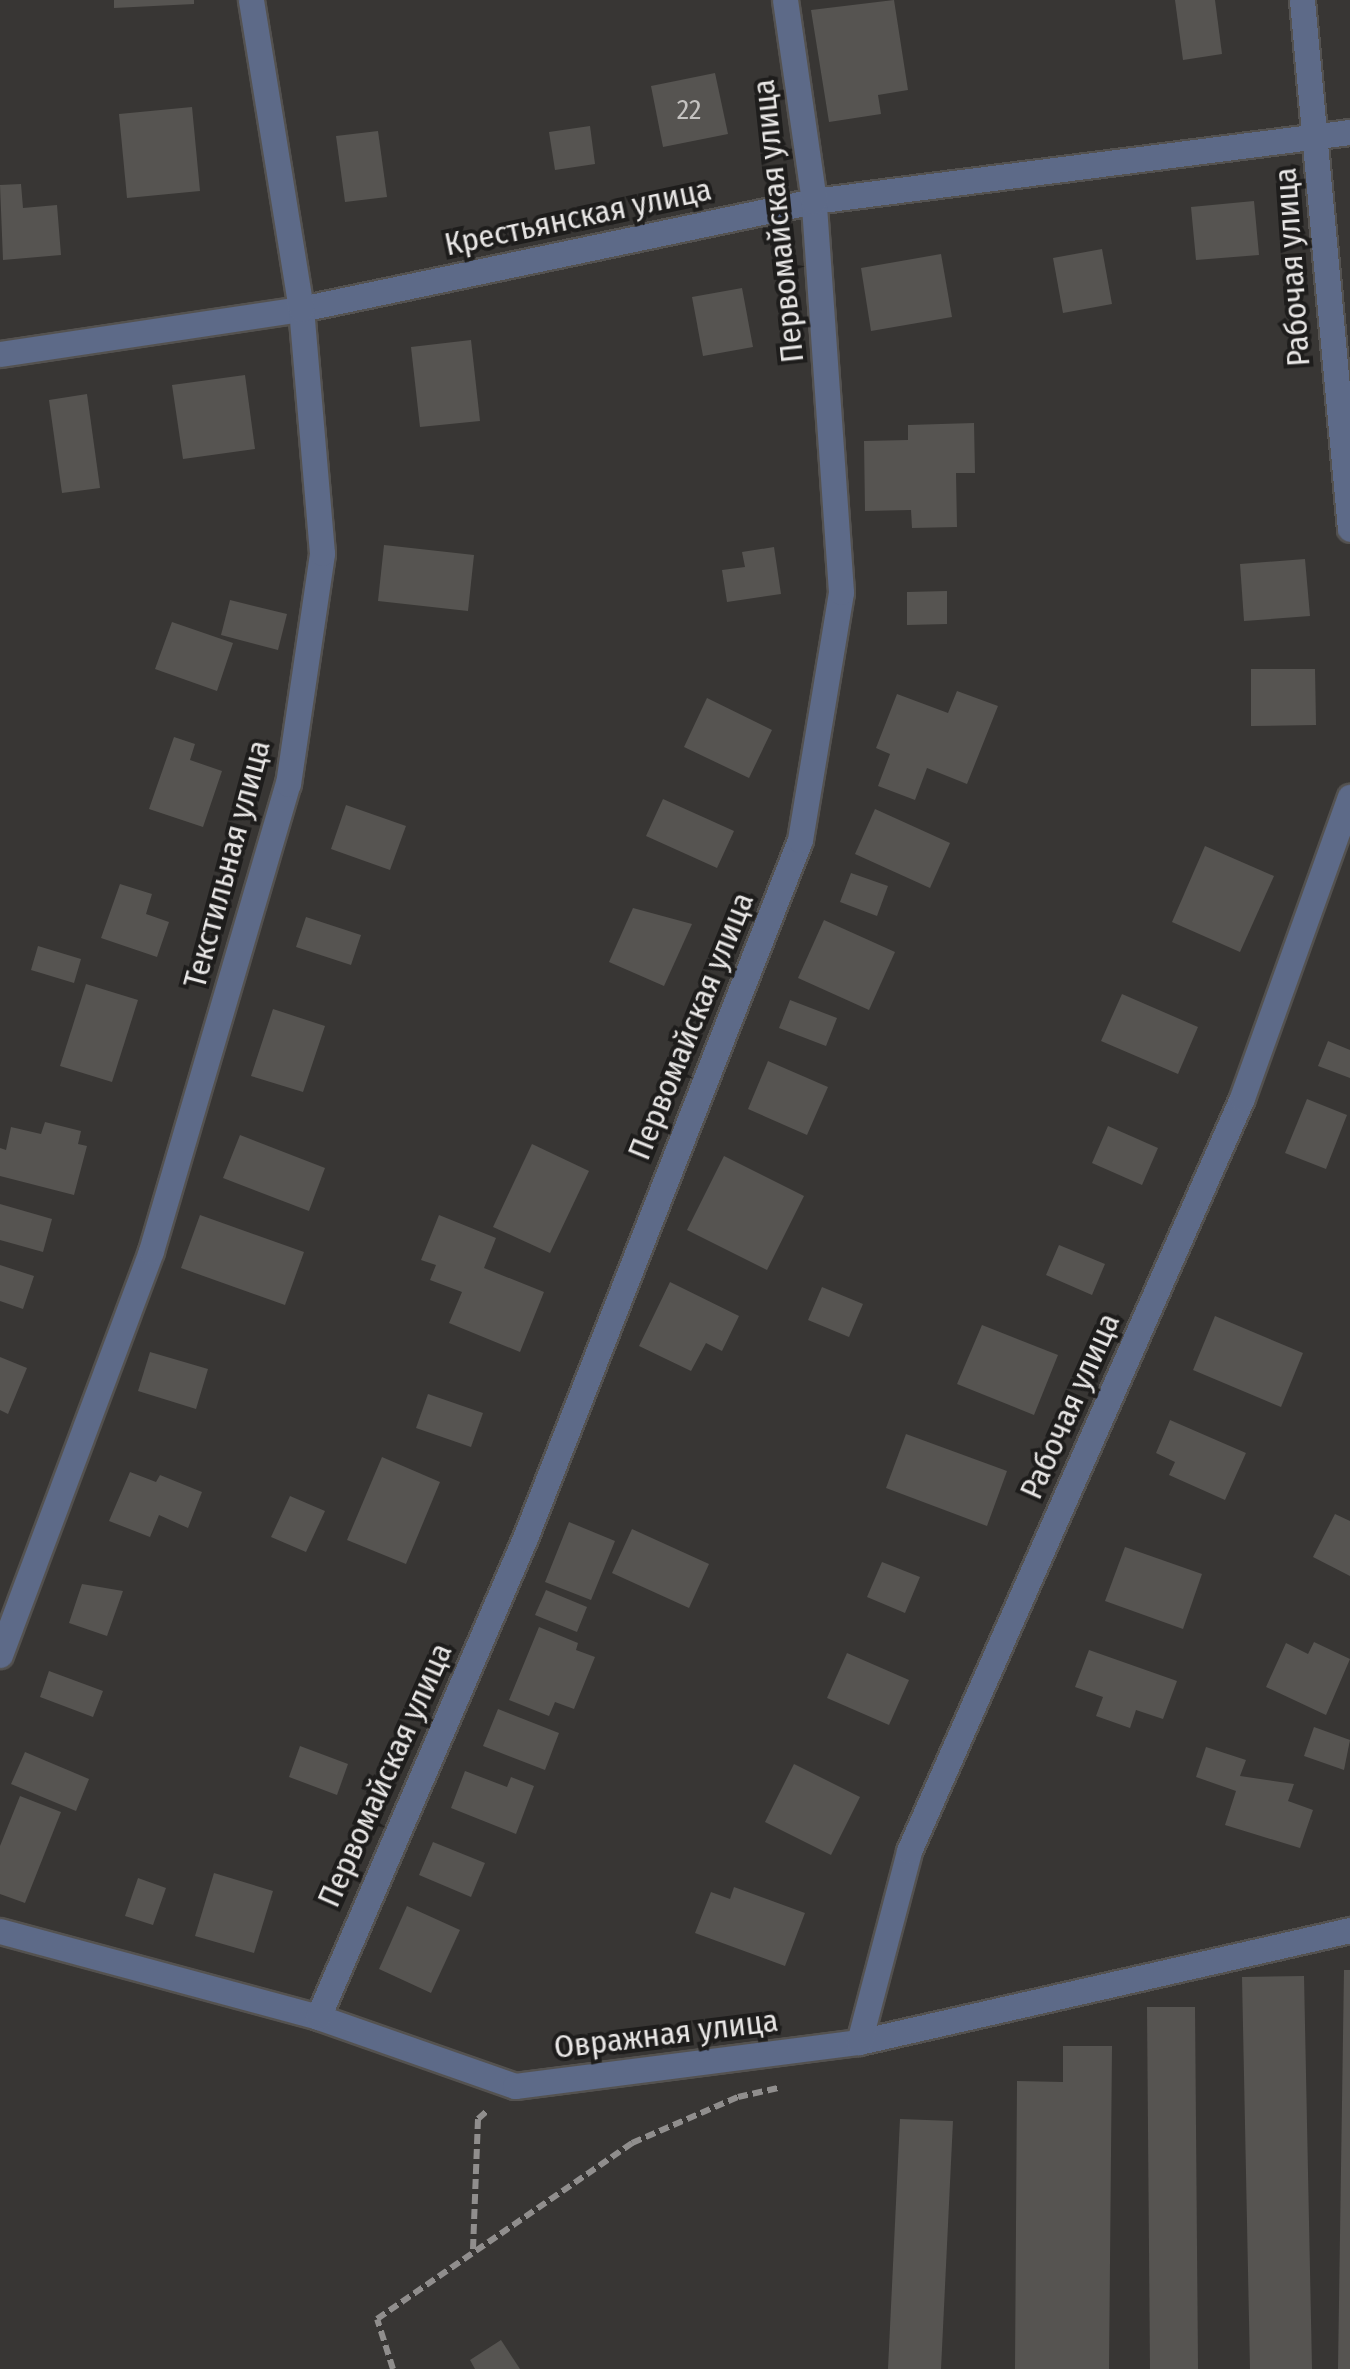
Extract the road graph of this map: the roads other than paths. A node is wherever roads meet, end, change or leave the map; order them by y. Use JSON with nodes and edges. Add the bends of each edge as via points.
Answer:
{"nodes":[{"id":1,"x":251,"y":0,"type":"edge"},
{"id":2,"x":785,"y":0,"type":"edge"},
{"id":3,"x":1302,"y":0,"type":"edge"},
{"id":4,"x":1350,"y":132,"type":"edge"},
{"id":5,"x":1316,"y":138,"type":"junction"},
{"id":6,"x":814,"y":200,"type":"junction"},
{"id":7,"x":301,"y":310,"type":"junction"},
{"id":8,"x":0,"y":354,"type":"edge"},
{"id":9,"x":1350,"y":529,"type":"edge"},
{"id":10,"x":1350,"y":798,"type":"edge"},
{"id":11,"x":0,"y":1655,"type":"edge"},
{"id":12,"x":1350,"y":1930,"type":"edge"},
{"id":13,"x":0,"y":1931,"type":"edge"},
{"id":14,"x":318,"y":2017,"type":"junction"},
{"id":15,"x":859,"y":2042,"type":"junction"}],
"edges":[{"from":1,"to":7,"type":"street","name":"Текстильная улица"},
{"from":2,"to":6,"type":"street","name":"Первомайская улица"},
{"from":3,"to":5,"type":"street","name":"Рабочая улица"},
{"from":4,"to":5,"type":"street","name":"Крестьянская улица"},
{"from":5,"to":6,"type":"street","name":"Крестьянская улица"},
{"from":5,"to":9,"type":"street","name":"Рабочая улица"},
{"from":6,"to":7,"type":"street","name":"Крестьянская улица"},
{"from":6,"to":14,"type":"street","name":"Первомайская улица","via":[[841,592],[800,840],[524,1538]]},
{"from":7,"to":8,"type":"street","name":"Крестьянская улица"},
{"from":7,"to":11,"type":"street","name":"Текстильная улица","via":[[322,553],[288,784],[151,1250]]},
{"from":10,"to":15,"type":"street","name":"Рабочая улица","via":[[1242,1098],[909,1851]]},
{"from":12,"to":15,"type":"street","name":"Овражная улица"},
{"from":13,"to":14,"type":"street","name":"Овражная улица"},
{"from":14,"to":15,"type":"street","name":"Овражная улица","via":[[515,2086]]}]}
